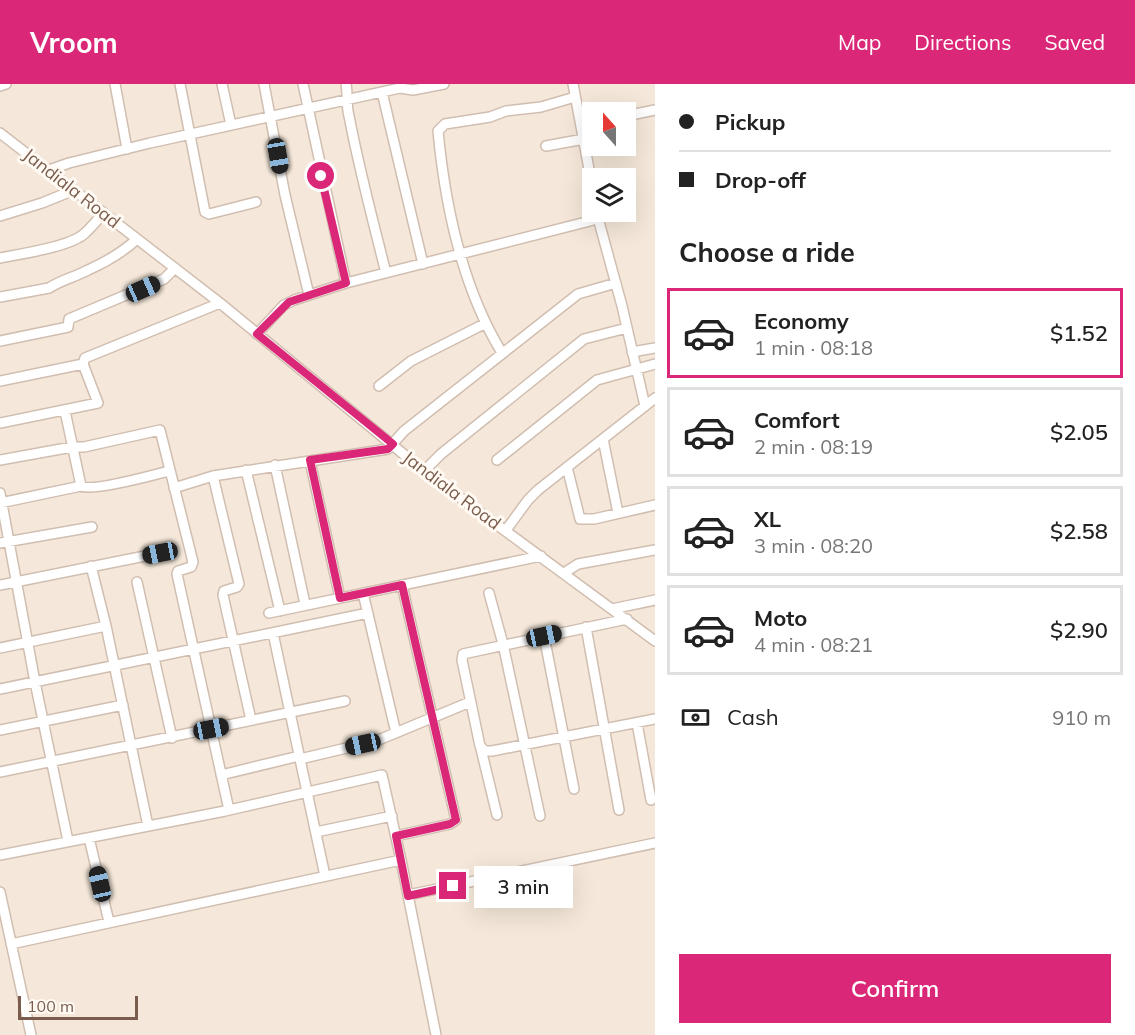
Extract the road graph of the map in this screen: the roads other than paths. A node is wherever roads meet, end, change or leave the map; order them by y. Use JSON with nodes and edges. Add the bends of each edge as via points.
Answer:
{"nodes":[{"id":1,"x":6,"y":84,"type":"edge"},
{"id":2,"x":114,"y":84,"type":"edge"},
{"id":3,"x":180,"y":84,"type":"edge"},
{"id":4,"x":222,"y":84,"type":"edge"},
{"id":5,"x":264,"y":84,"type":"edge"},
{"id":6,"x":303,"y":84,"type":"edge"},
{"id":7,"x":346,"y":84,"type":"edge"},
{"id":8,"x":444,"y":84,"type":"edge"},
{"id":9,"x":573,"y":84,"type":"edge"},
{"id":10,"x":0,"y":86,"type":"edge"},
{"id":11,"x":411,"y":87,"type":"edge"},
{"id":12,"x":387,"y":89,"type":"edge"},
{"id":13,"x":575,"y":97,"type":"junction"},
{"id":14,"x":349,"y":100,"type":"junction"},
{"id":15,"x":308,"y":109,"type":"junction"},
{"id":16,"x":655,"y":110,"type":"edge"},
{"id":17,"x":636,"y":114,"type":"edge"},
{"id":18,"x":270,"y":117,"type":"junction"},
{"id":19,"x":231,"y":125,"type":"junction"},
{"id":20,"x":582,"y":125,"type":"edge"},
{"id":21,"x":0,"y":133,"type":"edge"},
{"id":22,"x":190,"y":134,"type":"junction"},
{"id":23,"x":582,"y":139,"type":"edge"},
{"id":24,"x":546,"y":146,"type":"dead end"},
{"id":25,"x":127,"y":148,"type":"junction"},
{"id":26,"x":49,"y":170,"type":"junction"},
{"id":27,"x":74,"y":190,"type":"junction"},
{"id":28,"x":256,"y":202,"type":"dead end"},
{"id":29,"x":104,"y":213,"type":"junction"},
{"id":30,"x":0,"y":216,"type":"edge"},
{"id":31,"x":582,"y":220,"type":"edge"},
{"id":32,"x":600,"y":222,"type":"edge"},
{"id":33,"x":137,"y":239,"type":"junction"},
{"id":34,"x":461,"y":254,"type":"junction"},
{"id":35,"x":0,"y":258,"type":"edge"},
{"id":36,"x":423,"y":264,"type":"junction"},
{"id":37,"x":175,"y":268,"type":"junction"},
{"id":38,"x":386,"y":273,"type":"junction"},
{"id":39,"x":346,"y":283,"type":"junction"},
{"id":40,"x":616,"y":284,"type":"junction"},
{"id":41,"x":309,"y":295,"type":"junction"},
{"id":42,"x":0,"y":297,"type":"edge"},
{"id":43,"x":220,"y":303,"type":"junction"},
{"id":44,"x":486,"y":323,"type":"junction"},
{"id":45,"x":627,"y":328,"type":"junction"},
{"id":46,"x":257,"y":334,"type":"junction"},
{"id":47,"x":0,"y":341,"type":"edge"},
{"id":48,"x":655,"y":348,"type":"edge"},
{"id":49,"x":502,"y":352,"type":"junction"},
{"id":50,"x":632,"y":352,"type":"junction"},
{"id":51,"x":83,"y":364,"type":"junction"},
{"id":52,"x":655,"y":364,"type":"edge"},
{"id":53,"x":636,"y":368,"type":"junction"},
{"id":54,"x":0,"y":381,"type":"edge"},
{"id":55,"x":379,"y":386,"type":"dead end"},
{"id":56,"x":655,"y":398,"type":"edge"},
{"id":57,"x":645,"y":406,"type":"junction"},
{"id":58,"x":65,"y":411,"type":"junction"},
{"id":59,"x":0,"y":423,"type":"edge"},
{"id":60,"x":603,"y":439,"type":"junction"},
{"id":61,"x":393,"y":444,"type":"junction"},
{"id":62,"x":72,"y":447,"type":"junction"},
{"id":63,"x":0,"y":460,"type":"edge"},
{"id":64,"x":310,"y":460,"type":"junction"},
{"id":65,"x":497,"y":460,"type":"dead end"},
{"id":66,"x":275,"y":465,"type":"junction"},
{"id":67,"x":567,"y":467,"type":"junction"},
{"id":68,"x":246,"y":470,"type":"junction"},
{"id":69,"x":169,"y":471,"type":"junction"},
{"id":70,"x":424,"y":471,"type":"junction"},
{"id":71,"x":213,"y":476,"type":"junction"},
{"id":72,"x":81,"y":486,"type":"junction"},
{"id":73,"x":174,"y":488,"type":"junction"},
{"id":74,"x":1,"y":499,"type":"edge"},
{"id":75,"x":655,"y":505,"type":"edge"},
{"id":76,"x":618,"y":513,"type":"junction"},
{"id":77,"x":92,"y":527,"type":"dead end"},
{"id":78,"x":506,"y":530,"type":"junction"},
{"id":79,"x":5,"y":543,"type":"edge"},
{"id":80,"x":655,"y":550,"type":"edge"},
{"id":81,"x":160,"y":553,"type":"dead end"},
{"id":82,"x":541,"y":556,"type":"junction"},
{"id":83,"x":91,"y":566,"type":"junction"},
{"id":84,"x":564,"y":573,"type":"junction"},
{"id":85,"x":16,"y":582,"type":"junction"},
{"id":86,"x":137,"y":582,"type":"dead end"},
{"id":87,"x":0,"y":585,"type":"edge"},
{"id":88,"x":402,"y":585,"type":"junction"},
{"id":89,"x":489,"y":592,"type":"dead end"},
{"id":90,"x":363,"y":593,"type":"junction"},
{"id":91,"x":340,"y":598,"type":"junction"},
{"id":92,"x":655,"y":600,"type":"edge"},
{"id":93,"x":305,"y":604,"type":"junction"},
{"id":94,"x":612,"y":609,"type":"junction"},
{"id":95,"x":280,"y":611,"type":"junction"},
{"id":96,"x":269,"y":613,"type":"dead end"},
{"id":97,"x":368,"y":613,"type":"junction"},
{"id":98,"x":627,"y":619,"type":"junction"},
{"id":99,"x":106,"y":626,"type":"junction"},
{"id":100,"x":586,"y":627,"type":"junction"},
{"id":101,"x":273,"y":633,"type":"junction"},
{"id":102,"x":544,"y":636,"type":"junction"},
{"id":103,"x":233,"y":641,"type":"junction"},
{"id":104,"x":655,"y":641,"type":"edge"},
{"id":105,"x":29,"y":642,"type":"junction"},
{"id":106,"x":503,"y":644,"type":"junction"},
{"id":107,"x":0,"y":648,"type":"edge"},
{"id":108,"x":194,"y":649,"type":"junction"},
{"id":109,"x":154,"y":657,"type":"junction"},
{"id":110,"x":115,"y":665,"type":"junction"},
{"id":111,"x":35,"y":682,"type":"junction"},
{"id":112,"x":0,"y":690,"type":"edge"},
{"id":113,"x":345,"y":701,"type":"dead end"},
{"id":114,"x":470,"y":702,"type":"junction"},
{"id":115,"x":123,"y":705,"type":"junction"},
{"id":116,"x":291,"y":712,"type":"junction"},
{"id":117,"x":433,"y":718,"type":"junction"},
{"id":118,"x":655,"y":719,"type":"edge"},
{"id":119,"x":251,"y":720,"type":"junction"},
{"id":120,"x":44,"y":722,"type":"junction"},
{"id":121,"x":637,"y":723,"type":"junction"},
{"id":122,"x":211,"y":729,"type":"junction"},
{"id":123,"x":0,"y":730,"type":"edge"},
{"id":124,"x":604,"y":730,"type":"junction"},
{"id":125,"x":396,"y":734,"type":"junction"},
{"id":126,"x":172,"y":738,"type":"junction"},
{"id":127,"x":564,"y":738,"type":"junction"},
{"id":128,"x":132,"y":745,"type":"junction"},
{"id":129,"x":525,"y":745,"type":"junction"},
{"id":130,"x":481,"y":749,"type":"junction"},
{"id":131,"x":300,"y":758,"type":"junction"},
{"id":132,"x":52,"y":761,"type":"junction"},
{"id":133,"x":0,"y":772,"type":"edge"},
{"id":134,"x":221,"y":775,"type":"junction"},
{"id":135,"x":574,"y":789,"type":"dead end"},
{"id":136,"x":307,"y":792,"type":"junction"},
{"id":137,"x":651,"y":800,"type":"dead end"},
{"id":138,"x":229,"y":810,"type":"junction"},
{"id":139,"x":619,"y":810,"type":"dead end"},
{"id":140,"x":497,"y":815,"type":"dead end"},
{"id":141,"x":392,"y":816,"type":"junction"},
{"id":142,"x":540,"y":816,"type":"dead end"},
{"id":143,"x":148,"y":826,"type":"junction"},
{"id":144,"x":316,"y":832,"type":"junction"},
{"id":145,"x":396,"y":836,"type":"junction"},
{"id":146,"x":89,"y":838,"type":"junction"},
{"id":147,"x":68,"y":842,"type":"junction"},
{"id":148,"x":655,"y":843,"type":"edge"},
{"id":149,"x":0,"y":855,"type":"edge"},
{"id":150,"x":401,"y":860,"type":"junction"},
{"id":151,"x":325,"y":876,"type":"junction"},
{"id":152,"x":0,"y":892,"type":"edge"},
{"id":153,"x":408,"y":896,"type":"junction"},
{"id":154,"x":109,"y":922,"type":"junction"},
{"id":155,"x":11,"y":944,"type":"junction"},
{"id":156,"x":31,"y":1035,"type":"edge"},
{"id":157,"x":436,"y":1035,"type":"edge"}],
"edges":[{"from":1,"to":10,"type":"street"},
{"from":2,"to":25,"type":"street"},
{"from":3,"to":22,"type":"street"},
{"from":4,"to":19,"type":"street"},
{"from":5,"to":18,"type":"street"},
{"from":6,"to":15,"type":"street"},
{"from":7,"to":14,"type":"street"},
{"from":8,"to":11,"type":"street"},
{"from":9,"to":13,"type":"street"},
{"from":11,"to":12,"type":"street"},
{"from":12,"to":14,"type":"street"},
{"from":12,"to":36,"type":"street"},
{"from":13,"to":20,"type":"street"},
{"from":13,"to":34,"type":"street","via":[[445,124],[439,129],[443,184]]},
{"from":14,"to":15,"type":"street"},
{"from":14,"to":38,"type":"street","via":[[348,113],[363,186]]},
{"from":15,"to":18,"type":"street"},
{"from":15,"to":39,"type":"street"},
{"from":16,"to":17,"type":"street"},
{"from":18,"to":19,"type":"street"},
{"from":18,"to":41,"type":"street"},
{"from":19,"to":22,"type":"street"},
{"from":21,"to":26,"type":"street","name":"Jandiala Road"},
{"from":22,"to":25,"type":"street"},
{"from":22,"to":28,"type":"street","via":[[206,213]]},
{"from":23,"to":24,"type":"street"},
{"from":25,"to":26,"type":"street"},
{"from":26,"to":27,"type":"street","name":"Jandiala Road"},
{"from":27,"to":29,"type":"street","name":"Jandiala Road"},
{"from":27,"to":30,"type":"street"},
{"from":29,"to":33,"type":"street","name":"Jandiala Road"},
{"from":29,"to":35,"type":"street","via":[[76,239]]},
{"from":31,"to":34,"type":"street"},
{"from":32,"to":40,"type":"street"},
{"from":33,"to":37,"type":"street","name":"Jandiala Road"},
{"from":33,"to":42,"type":"street","via":[[110,259],[49,288]]},
{"from":34,"to":36,"type":"street"},
{"from":34,"to":44,"type":"street"},
{"from":36,"to":38,"type":"street"},
{"from":37,"to":43,"type":"street","name":"Jandiala Road"},
{"from":37,"to":47,"type":"street","via":[[164,279],[69,319],[68,327]]},
{"from":38,"to":39,"type":"street"},
{"from":39,"to":41,"type":"street"},
{"from":40,"to":45,"type":"street"},
{"from":40,"to":49,"type":"street","via":[[578,294]]},
{"from":41,"to":46,"type":"street","via":[[284,305]]},
{"from":43,"to":46,"type":"street","name":"Jandiala Road"},
{"from":43,"to":51,"type":"street","via":[[85,358]]},
{"from":44,"to":49,"type":"street"},
{"from":44,"to":55,"type":"street","via":[[411,361]]},
{"from":45,"to":50,"type":"street"},
{"from":45,"to":70,"type":"street","via":[[584,339]]},
{"from":46,"to":61,"type":"street","name":"Jandiala Road"},
{"from":48,"to":50,"type":"street"},
{"from":49,"to":61,"type":"street"},
{"from":50,"to":53,"type":"street"},
{"from":51,"to":54,"type":"street"},
{"from":51,"to":58,"type":"street","via":[[98,403]]},
{"from":52,"to":53,"type":"street"},
{"from":53,"to":57,"type":"street"},
{"from":53,"to":65,"type":"street","via":[[597,380]]},
{"from":56,"to":57,"type":"street"},
{"from":57,"to":60,"type":"street"},
{"from":58,"to":59,"type":"street"},
{"from":58,"to":62,"type":"street"},
{"from":60,"to":67,"type":"street"},
{"from":60,"to":76,"type":"street"},
{"from":61,"to":64,"type":"street","via":[[388,449]]},
{"from":61,"to":70,"type":"street","name":"Jandiala Road"},
{"from":62,"to":63,"type":"street"},
{"from":62,"to":69,"type":"street","via":[[160,430]]},
{"from":62,"to":72,"type":"street"},
{"from":64,"to":66,"type":"street"},
{"from":64,"to":91,"type":"street"},
{"from":66,"to":68,"type":"street"},
{"from":66,"to":93,"type":"street"},
{"from":67,"to":76,"type":"street","via":[[580,519]]},
{"from":67,"to":78,"type":"street","via":[[533,495]]},
{"from":68,"to":71,"type":"street"},
{"from":68,"to":95,"type":"street"},
{"from":69,"to":72,"type":"street","via":[[105,486]]},
{"from":69,"to":73,"type":"street"},
{"from":70,"to":78,"type":"street","name":"Jandiala Road"},
{"from":71,"to":73,"type":"street"},
{"from":71,"to":103,"type":"street","via":[[239,584],[223,595]]},
{"from":72,"to":74,"type":"street"},
{"from":73,"to":108,"type":"street","via":[[193,562],[177,574]]},
{"from":74,"to":79,"type":"street"},
{"from":75,"to":76,"type":"street"},
{"from":77,"to":79,"type":"street"},
{"from":78,"to":82,"type":"street","name":"Jandiala Road"},
{"from":79,"to":85,"type":"street"},
{"from":80,"to":84,"type":"street","via":[[578,564]]},
{"from":81,"to":83,"type":"street"},
{"from":82,"to":84,"type":"street","name":"Jandiala Road"},
{"from":82,"to":88,"type":"street"},
{"from":83,"to":85,"type":"street"},
{"from":83,"to":99,"type":"street"},
{"from":84,"to":94,"type":"street","name":"Jandiala Road"},
{"from":85,"to":87,"type":"street"},
{"from":85,"to":105,"type":"street"},
{"from":86,"to":109,"type":"street"},
{"from":88,"to":90,"type":"street"},
{"from":88,"to":117,"type":"street"},
{"from":89,"to":106,"type":"street"},
{"from":90,"to":91,"type":"street"},
{"from":90,"to":97,"type":"street"},
{"from":91,"to":93,"type":"street"},
{"from":92,"to":94,"type":"street"},
{"from":93,"to":95,"type":"street"},
{"from":94,"to":98,"type":"street","name":"Jandiala Road"},
{"from":95,"to":96,"type":"street"},
{"from":97,"to":101,"type":"street"},
{"from":97,"to":125,"type":"street"},
{"from":98,"to":100,"type":"street"},
{"from":98,"to":104,"type":"street","name":"Jandiala Road"},
{"from":99,"to":105,"type":"street"},
{"from":99,"to":110,"type":"street"},
{"from":100,"to":102,"type":"street"},
{"from":100,"to":124,"type":"street"},
{"from":101,"to":103,"type":"street"},
{"from":101,"to":116,"type":"street"},
{"from":102,"to":106,"type":"street"},
{"from":102,"to":127,"type":"street"},
{"from":103,"to":108,"type":"street"},
{"from":103,"to":119,"type":"street"},
{"from":105,"to":107,"type":"street"},
{"from":105,"to":111,"type":"street"},
{"from":106,"to":114,"type":"street","via":[[461,656]]},
{"from":106,"to":129,"type":"street"},
{"from":108,"to":109,"type":"street"},
{"from":108,"to":122,"type":"street"},
{"from":109,"to":110,"type":"street"},
{"from":109,"to":126,"type":"street"},
{"from":110,"to":111,"type":"street"},
{"from":110,"to":115,"type":"street"},
{"from":111,"to":112,"type":"street"},
{"from":111,"to":120,"type":"street"},
{"from":113,"to":116,"type":"street"},
{"from":114,"to":117,"type":"street"},
{"from":114,"to":130,"type":"street"},
{"from":115,"to":120,"type":"street"},
{"from":115,"to":128,"type":"street"},
{"from":116,"to":119,"type":"street"},
{"from":116,"to":131,"type":"street"},
{"from":117,"to":125,"type":"street"},
{"from":117,"to":145,"type":"street","via":[[456,821]]},
{"from":118,"to":121,"type":"street"},
{"from":119,"to":122,"type":"street"},
{"from":120,"to":123,"type":"street"},
{"from":120,"to":132,"type":"street"},
{"from":121,"to":124,"type":"street"},
{"from":121,"to":137,"type":"street"},
{"from":122,"to":126,"type":"street"},
{"from":122,"to":134,"type":"street"},
{"from":124,"to":127,"type":"street"},
{"from":124,"to":139,"type":"street"},
{"from":125,"to":131,"type":"street"},
{"from":126,"to":128,"type":"street"},
{"from":127,"to":129,"type":"street"},
{"from":127,"to":135,"type":"street"},
{"from":128,"to":132,"type":"street"},
{"from":128,"to":143,"type":"street"},
{"from":129,"to":130,"type":"street"},
{"from":129,"to":142,"type":"street"},
{"from":130,"to":140,"type":"street"},
{"from":131,"to":134,"type":"street"},
{"from":131,"to":136,"type":"street"},
{"from":132,"to":133,"type":"street"},
{"from":132,"to":147,"type":"street"},
{"from":134,"to":138,"type":"street"},
{"from":136,"to":138,"type":"street"},
{"from":136,"to":141,"type":"street","via":[[382,775]]},
{"from":136,"to":144,"type":"street"},
{"from":138,"to":143,"type":"street"},
{"from":141,"to":144,"type":"street"},
{"from":141,"to":145,"type":"street"},
{"from":143,"to":146,"type":"street"},
{"from":144,"to":151,"type":"street"},
{"from":145,"to":150,"type":"street"},
{"from":146,"to":147,"type":"street"},
{"from":146,"to":154,"type":"street"},
{"from":147,"to":149,"type":"street"},
{"from":148,"to":153,"type":"street"},
{"from":150,"to":151,"type":"street"},
{"from":150,"to":153,"type":"street"},
{"from":151,"to":154,"type":"street"},
{"from":152,"to":155,"type":"street"},
{"from":153,"to":157,"type":"street"},
{"from":154,"to":155,"type":"street"},
{"from":155,"to":156,"type":"street"}]}
